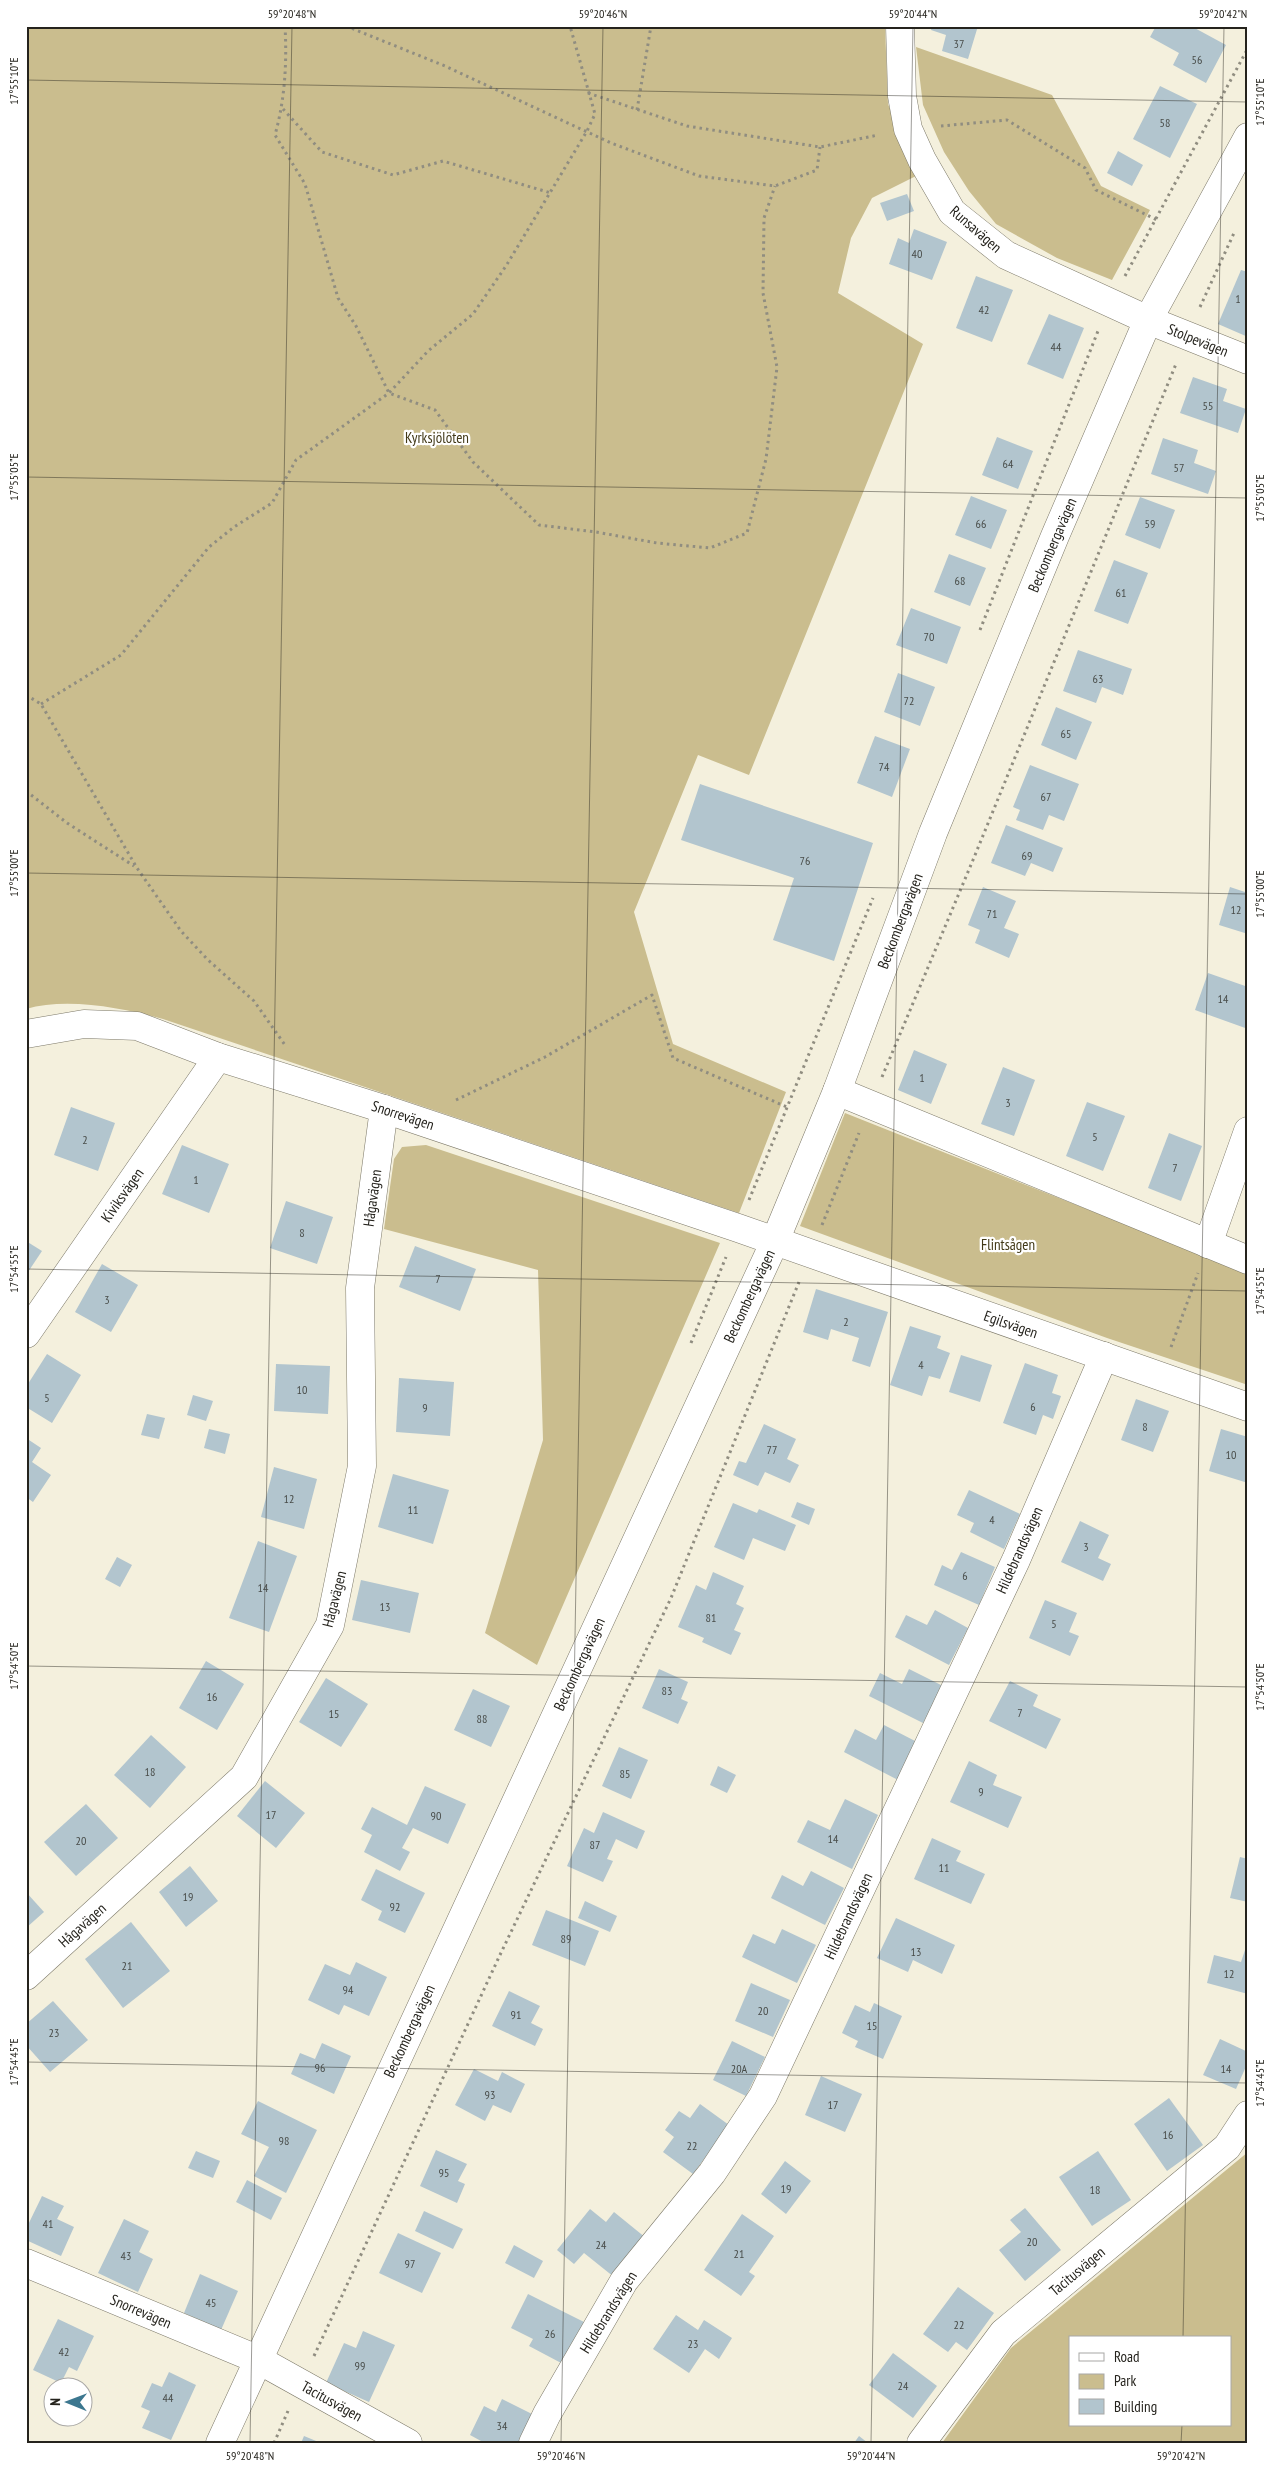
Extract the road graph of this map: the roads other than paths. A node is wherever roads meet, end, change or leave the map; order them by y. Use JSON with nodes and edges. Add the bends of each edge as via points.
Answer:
{"nodes":[{"id":1,"x":900,"y":26,"type":"edge"},
{"id":2,"x":1248,"y":137,"type":"edge"},
{"id":3,"x":1148,"y":320,"type":"junction"},
{"id":4,"x":1248,"y":360,"type":"edge"},
{"id":5,"x":26,"y":1034,"type":"edge"},
{"id":6,"x":218,"y":1057,"type":"junction"},
{"id":7,"x":837,"y":1092,"type":"junction"},
{"id":8,"x":384,"y":1109,"type":"junction"},
{"id":9,"x":1248,"y":1131,"type":"edge"},
{"id":10,"x":775,"y":1241,"type":"junction"},
{"id":11,"x":1208,"y":1244,"type":"junction"},
{"id":12,"x":1248,"y":1260,"type":"edge"},
{"id":13,"x":26,"y":1334,"type":"edge"},
{"id":14,"x":1104,"y":1356,"type":"junction"},
{"id":15,"x":1248,"y":1407,"type":"edge"},
{"id":16,"x":26,"y":1976,"type":"edge"},
{"id":17,"x":1248,"y":2115,"type":"edge"},
{"id":18,"x":26,"y":2263,"type":"edge"},
{"id":19,"x":256,"y":2359,"type":"junction"},
{"id":20,"x":220,"y":2443,"type":"edge"},
{"id":21,"x":408,"y":2443,"type":"edge"},
{"id":22,"x":533,"y":2443,"type":"edge"},
{"id":23,"x":922,"y":2443,"type":"edge"}],
"edges":[{"from":1,"to":3,"type":"street","name":"Runsavägen","via":[[902,96],[908,128],[952,212],[1006,255]]},
{"from":2,"to":3,"type":"street","name":"Beckombergavägen"},
{"from":3,"to":4,"type":"street","name":"Stolpevägen"},
{"from":3,"to":7,"type":"street","name":"Beckombergavägen","via":[[937,824]]},
{"from":5,"to":6,"type":"street","name":"Snorrevägen","via":[[84,1024],[137,1026]]},
{"from":6,"to":8,"type":"street","name":"Snorrevägen"},
{"from":6,"to":13,"type":"street","name":"Kiviksvägen"},
{"from":7,"to":10,"type":"street","name":"Beckombergavägen"},
{"from":7,"to":11,"type":"street"},
{"from":8,"to":10,"type":"street","name":"Snorrevägen"},
{"from":8,"to":16,"type":"street","name":"Hågavägen","via":[[360,1288],[362,1466],[330,1625],[244,1777]]},
{"from":9,"to":11,"type":"street"},
{"from":10,"to":14,"type":"street","name":"Egilsvägen"},
{"from":10,"to":19,"type":"street","name":"Beckombergavägen"},
{"from":11,"to":12,"type":"street"},
{"from":14,"to":15,"type":"street","name":"Egilsvägen"},
{"from":14,"to":22,"type":"street","name":"Hildebrandsvägen","via":[[1016,1560],[763,2096],[712,2173],[624,2281]]},
{"from":17,"to":23,"type":"street","name":"Tacitusvägen","via":[[1227,2148],[1003,2333]]},
{"from":18,"to":19,"type":"street","name":"Snorrevägen"},
{"from":19,"to":20,"type":"street","name":"Beckombergavägen"},
{"from":19,"to":21,"type":"street","name":"Tacitusvägen"}]}
